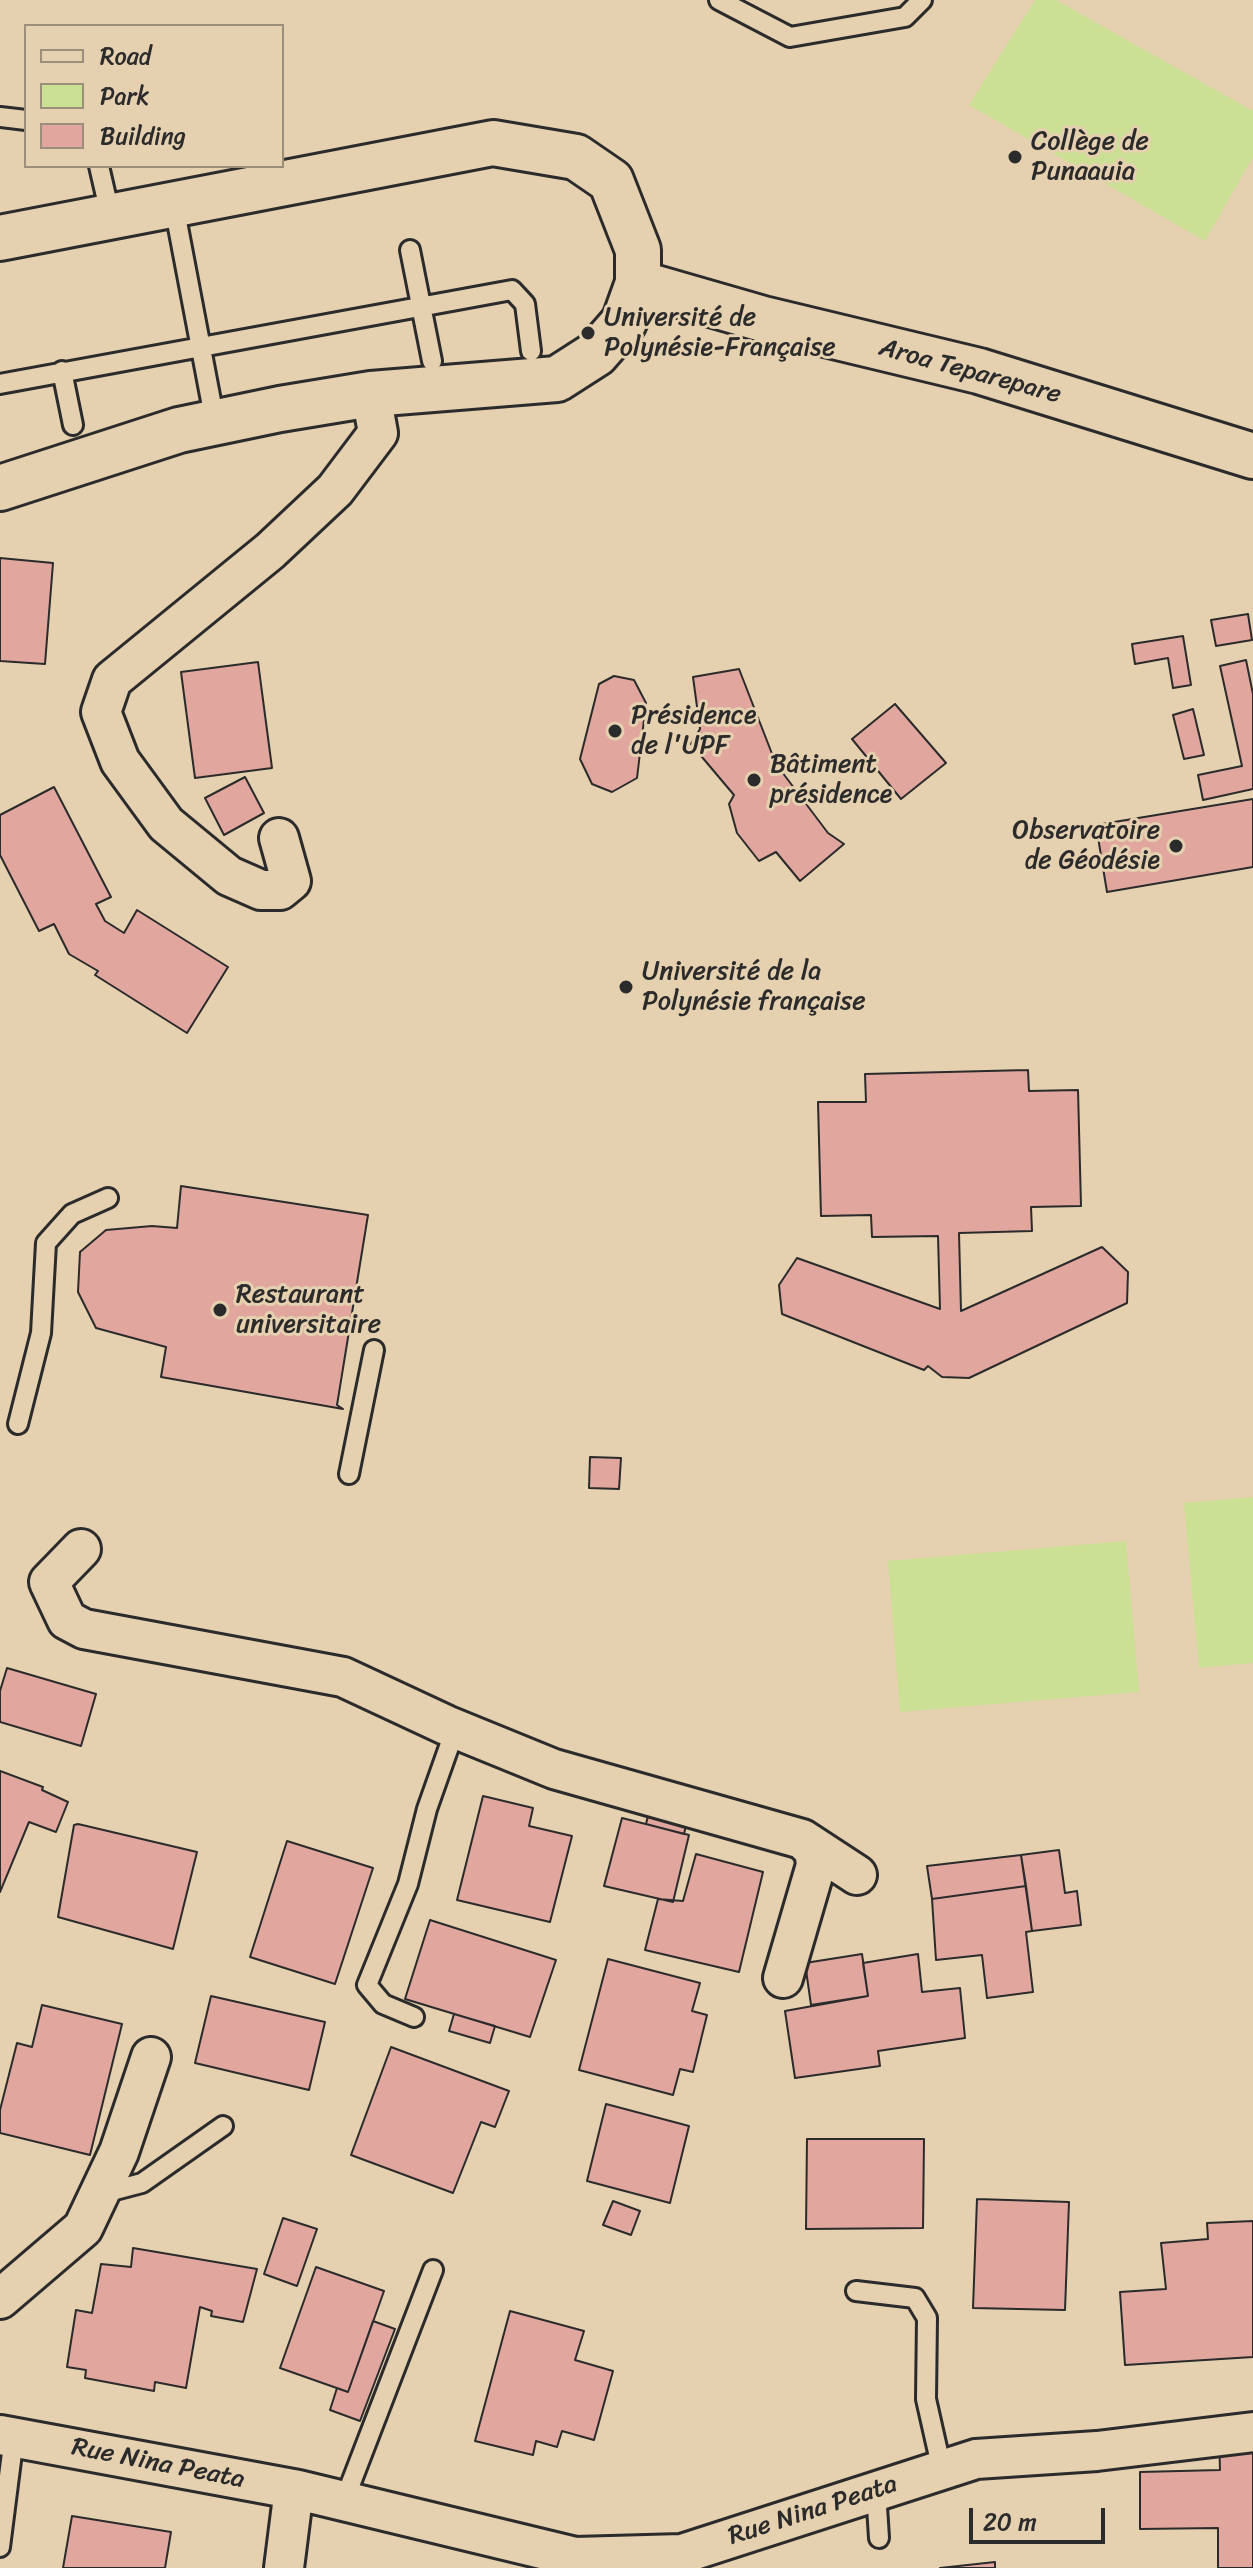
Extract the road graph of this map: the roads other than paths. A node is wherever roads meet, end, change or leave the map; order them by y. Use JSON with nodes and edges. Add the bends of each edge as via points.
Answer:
{"nodes":[{"id":1,"x":719,"y":0,"type":"edge"},
{"id":2,"x":922,"y":0,"type":"edge"},
{"id":3,"x":0,"y":117,"type":"edge"},
{"id":4,"x":24,"y":120,"type":"edge"},
{"id":5,"x":99,"y":168,"type":"edge"},
{"id":6,"x":174,"y":206,"type":"junction"},
{"id":7,"x":111,"y":218,"type":"junction"},
{"id":8,"x":0,"y":238,"type":"edge"},
{"id":9,"x":410,"y":250,"type":"dead end"},
{"id":10,"x":638,"y":283,"type":"junction"},
{"id":11,"x":421,"y":306,"type":"junction"},
{"id":12,"x":202,"y":345,"type":"junction"},
{"id":13,"x":531,"y":351,"type":"dead end"},
{"id":14,"x":432,"y":361,"type":"dead end"},
{"id":15,"x":62,"y":371,"type":"junction"},
{"id":16,"x":0,"y":384,"type":"edge"},
{"id":17,"x":371,"y":394,"type":"junction"},
{"id":18,"x":215,"y":422,"type":"junction"},
{"id":19,"x":73,"y":425,"type":"dead end"},
{"id":20,"x":1253,"y":456,"type":"edge"},
{"id":21,"x":0,"y":488,"type":"edge"},
{"id":22,"x":279,"y":838,"type":"dead end"},
{"id":23,"x":108,"y":1198,"type":"dead end"},
{"id":24,"x":374,"y":1350,"type":"dead end"},
{"id":25,"x":18,"y":1424,"type":"dead end"},
{"id":26,"x":349,"y":1474,"type":"dead end"},
{"id":27,"x":81,"y":1549,"type":"dead end"},
{"id":28,"x":446,"y":1725,"type":"junction"},
{"id":29,"x":802,"y":1839,"type":"junction"},
{"id":30,"x":857,"y":1875,"type":"dead end"},
{"id":31,"x":783,"y":1978,"type":"dead end"},
{"id":32,"x":414,"y":2017,"type":"dead end"},
{"id":33,"x":151,"y":2057,"type":"dead end"},
{"id":34,"x":223,"y":2126,"type":"dead end"},
{"id":35,"x":100,"y":2194,"type":"junction"},
{"id":36,"x":433,"y":2270,"type":"dead end"},
{"id":37,"x":856,"y":2291,"type":"dead end"},
{"id":38,"x":0,"y":2299,"type":"edge"},
{"id":39,"x":1253,"y":2432,"type":"edge"},
{"id":40,"x":7,"y":2436,"type":"edge"},
{"id":41,"x":942,"y":2470,"type":"junction"},
{"id":42,"x":294,"y":2489,"type":"junction"},
{"id":43,"x":876,"y":2491,"type":"junction"},
{"id":44,"x":344,"y":2501,"type":"junction"},
{"id":45,"x":879,"y":2538,"type":"dead end"},
{"id":46,"x":0,"y":2547,"type":"edge"},
{"id":47,"x":284,"y":2568,"type":"edge"}],
"edges":[{"from":1,"to":2,"type":"lane","via":[[790,37],[905,17]]},
{"from":3,"to":4,"type":"lane"},
{"from":5,"to":7,"type":"lane"},
{"from":6,"to":7,"type":"main road"},
{"from":6,"to":10,"type":"main road","via":[[493,143],[562,154],[576,157],[611,181],[638,250]]},
{"from":6,"to":12,"type":"lane"},
{"from":7,"to":8,"type":"main road"},
{"from":9,"to":11,"type":"lane"},
{"from":10,"to":17,"type":"main road","via":[[624,322],[596,354],[557,379]]},
{"from":10,"to":20,"type":"main road","name":"Aroa Teparepare","via":[[979,371]]},
{"from":11,"to":12,"type":"lane"},
{"from":11,"to":13,"type":"lane","via":[[512,290],[525,304]]},
{"from":11,"to":14,"type":"lane"},
{"from":12,"to":15,"type":"lane"},
{"from":12,"to":18,"type":"lane"},
{"from":15,"to":16,"type":"lane"},
{"from":15,"to":19,"type":"lane"},
{"from":17,"to":18,"type":"main road"},
{"from":17,"to":22,"type":"street","via":[[378,433],[335,490],[270,551],[112,680],[101,712],[120,761],[166,824],[229,876],[261,890],[280,890],[291,881]]},
{"from":18,"to":21,"type":"main road"},
{"from":23,"to":25,"type":"lane","via":[[72,1214],[46,1243],[41,1333]]},
{"from":24,"to":26,"type":"lane"},
{"from":27,"to":28,"type":"street","via":[[49,1582],[67,1620],[84,1629],[343,1677]]},
{"from":28,"to":29,"type":"street","via":[[554,1769]]},
{"from":28,"to":32,"type":"lane","via":[[450,1744],[408,1884],[367,1985],[383,2004]]},
{"from":29,"to":30,"type":"street"},
{"from":29,"to":31,"type":"street","via":[[814,1850],[816,1865]]},
{"from":33,"to":35,"type":"street"},
{"from":34,"to":35,"type":"lane","via":[[142,2183]]},
{"from":35,"to":38,"type":"street","via":[[83,2228]]},
{"from":36,"to":44,"type":"lane"},
{"from":37,"to":41,"type":"lane","via":[[915,2298],[927,2318],[926,2399]]},
{"from":39,"to":41,"type":"street","name":"Rue Nina Peata","via":[[976,2459]]},
{"from":40,"to":42,"type":"street","name":"Rue Nina Peata"},
{"from":40,"to":46,"type":"lane"},
{"from":41,"to":43,"type":"street","name":"Rue Nina Peata"},
{"from":42,"to":44,"type":"street","name":"Rue Nina Peata"},
{"from":42,"to":47,"type":"street"},
{"from":43,"to":44,"type":"street","name":"Rue Nina Peata","via":[[682,2554],[575,2557]]},
{"from":43,"to":45,"type":"lane"}]}
